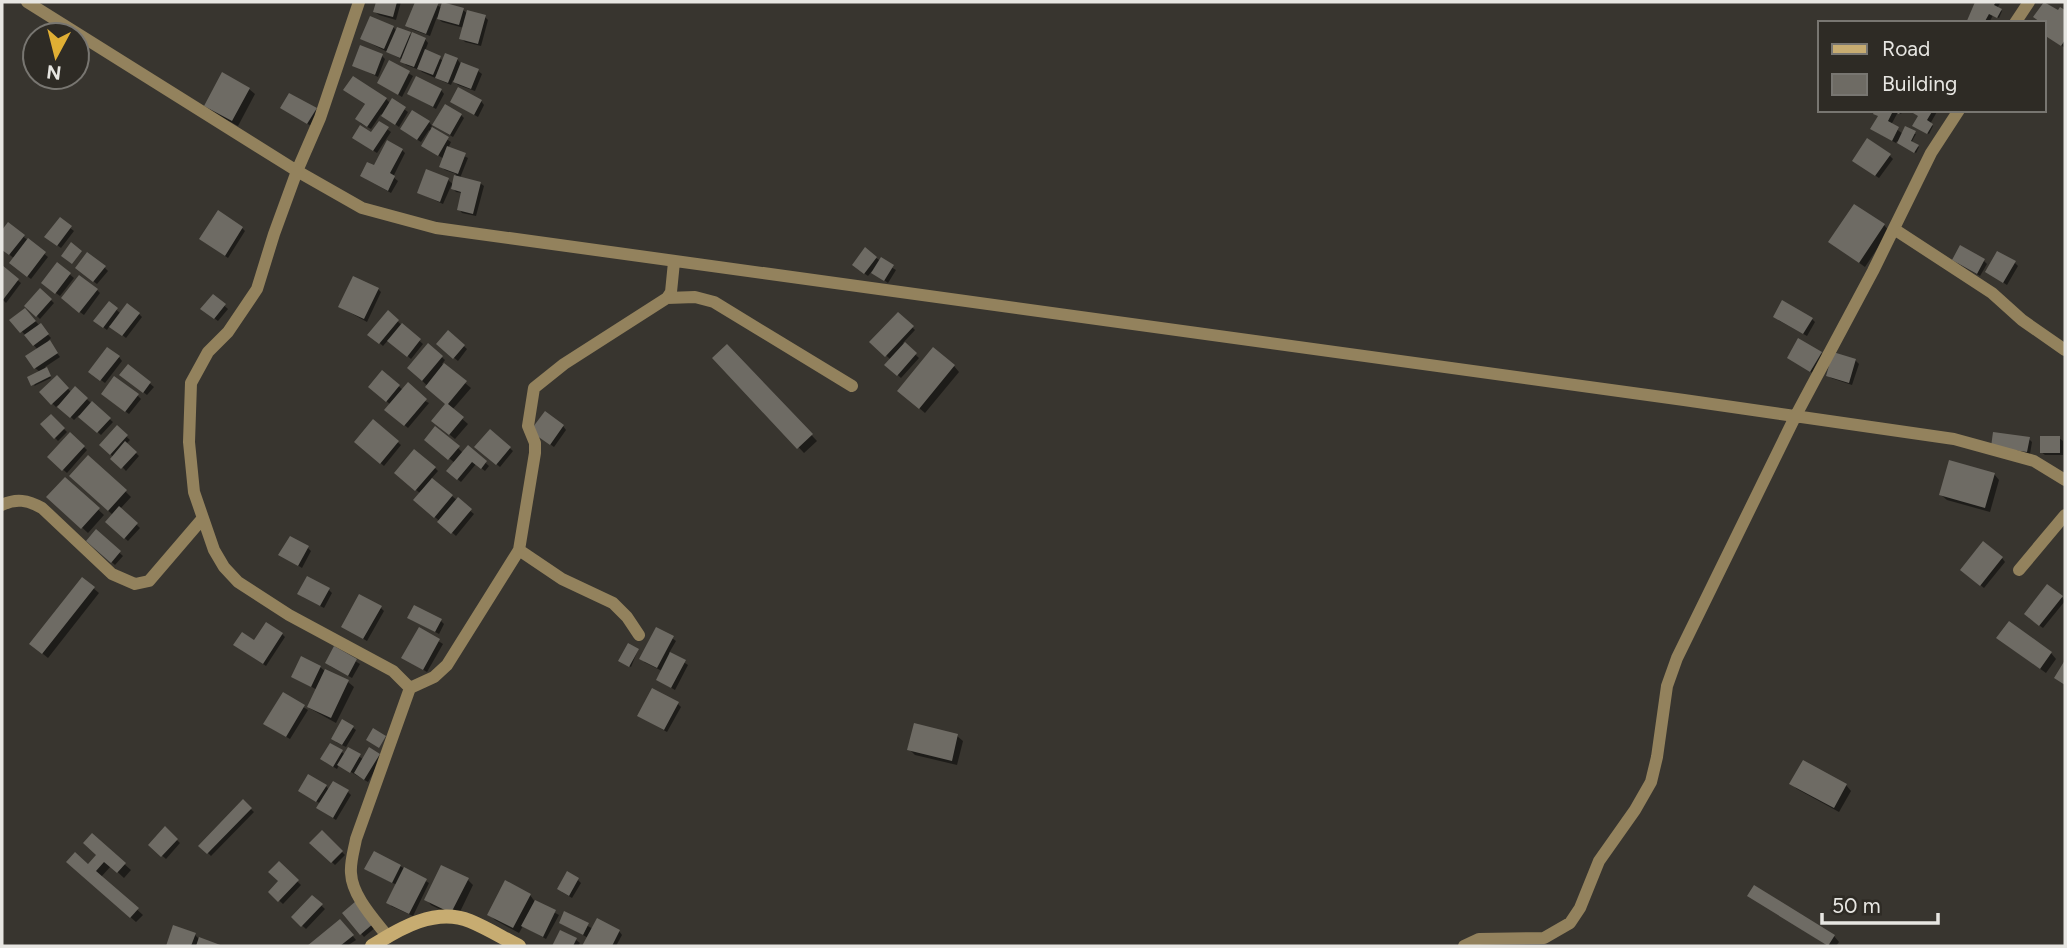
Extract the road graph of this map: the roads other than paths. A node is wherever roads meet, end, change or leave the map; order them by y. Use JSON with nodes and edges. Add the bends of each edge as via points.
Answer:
{"nodes":[{"id":1,"x":27,"y":2,"type":"edge"},
{"id":2,"x":359,"y":2,"type":"edge"},
{"id":3,"x":2029,"y":2,"type":"edge"},
{"id":4,"x":2016,"y":21,"type":"edge"},
{"id":5,"x":1958,"y":112,"type":"edge"},
{"id":6,"x":297,"y":171,"type":"junction"},
{"id":7,"x":1894,"y":229,"type":"junction"},
{"id":8,"x":674,"y":262,"type":"junction"},
{"id":9,"x":667,"y":298,"type":"junction"},
{"id":10,"x":2065,"y":350,"type":"edge"},
{"id":11,"x":852,"y":386,"type":"dead end"},
{"id":12,"x":1795,"y":417,"type":"junction"},
{"id":13,"x":2065,"y":480,"type":"edge"},
{"id":14,"x":2,"y":505,"type":"edge"},
{"id":15,"x":2065,"y":515,"type":"edge"},
{"id":16,"x":203,"y":518,"type":"junction"},
{"id":17,"x":519,"y":550,"type":"junction"},
{"id":18,"x":2019,"y":570,"type":"dead end"},
{"id":19,"x":639,"y":635,"type":"dead end"},
{"id":20,"x":410,"y":688,"type":"junction"},
{"id":21,"x":387,"y":937,"type":"junction"},
{"id":22,"x":372,"y":946,"type":"edge"},
{"id":23,"x":519,"y":946,"type":"edge"},
{"id":24,"x":1464,"y":946,"type":"edge"}],
"edges":[{"from":1,"to":6,"type":"street"},
{"from":2,"to":6,"type":"street"},
{"from":3,"to":4,"type":"street"},
{"from":5,"to":7,"type":"street","via":[[1931,153]]},
{"from":6,"to":8,"type":"street","via":[[362,208],[436,229]]},
{"from":6,"to":16,"type":"street","via":[[257,289],[228,332],[208,352],[191,383],[189,442],[194,492]]},
{"from":7,"to":10,"type":"street","via":[[1992,293]]},
{"from":7,"to":12,"type":"street"},
{"from":8,"to":9,"type":"street"},
{"from":8,"to":12,"type":"street"},
{"from":9,"to":11,"type":"street","via":[[695,296],[714,302]]},
{"from":9,"to":17,"type":"street","via":[[534,388],[528,426],[535,448]]},
{"from":12,"to":13,"type":"street","via":[[1955,439],[2034,461]]},
{"from":12,"to":24,"type":"street","via":[[1677,658],[1667,686],[1651,782],[1599,861],[1580,908],[1570,923],[1545,938],[1479,939]]},
{"from":14,"to":16,"type":"street","via":[[12,500],[33,503],[112,575],[135,584],[149,581]]},
{"from":15,"to":18,"type":"street"},
{"from":16,"to":20,"type":"street","via":[[214,550],[238,582],[393,671]]},
{"from":17,"to":19,"type":"street","via":[[562,579],[613,603]]},
{"from":17,"to":20,"type":"street","via":[[447,665]]},
{"from":20,"to":21,"type":"street","via":[[356,839],[350,875],[362,903]]},
{"from":21,"to":22,"type":"street"},
{"from":21,"to":23,"type":"street","via":[[428,918],[446,916],[468,920]]}]}
